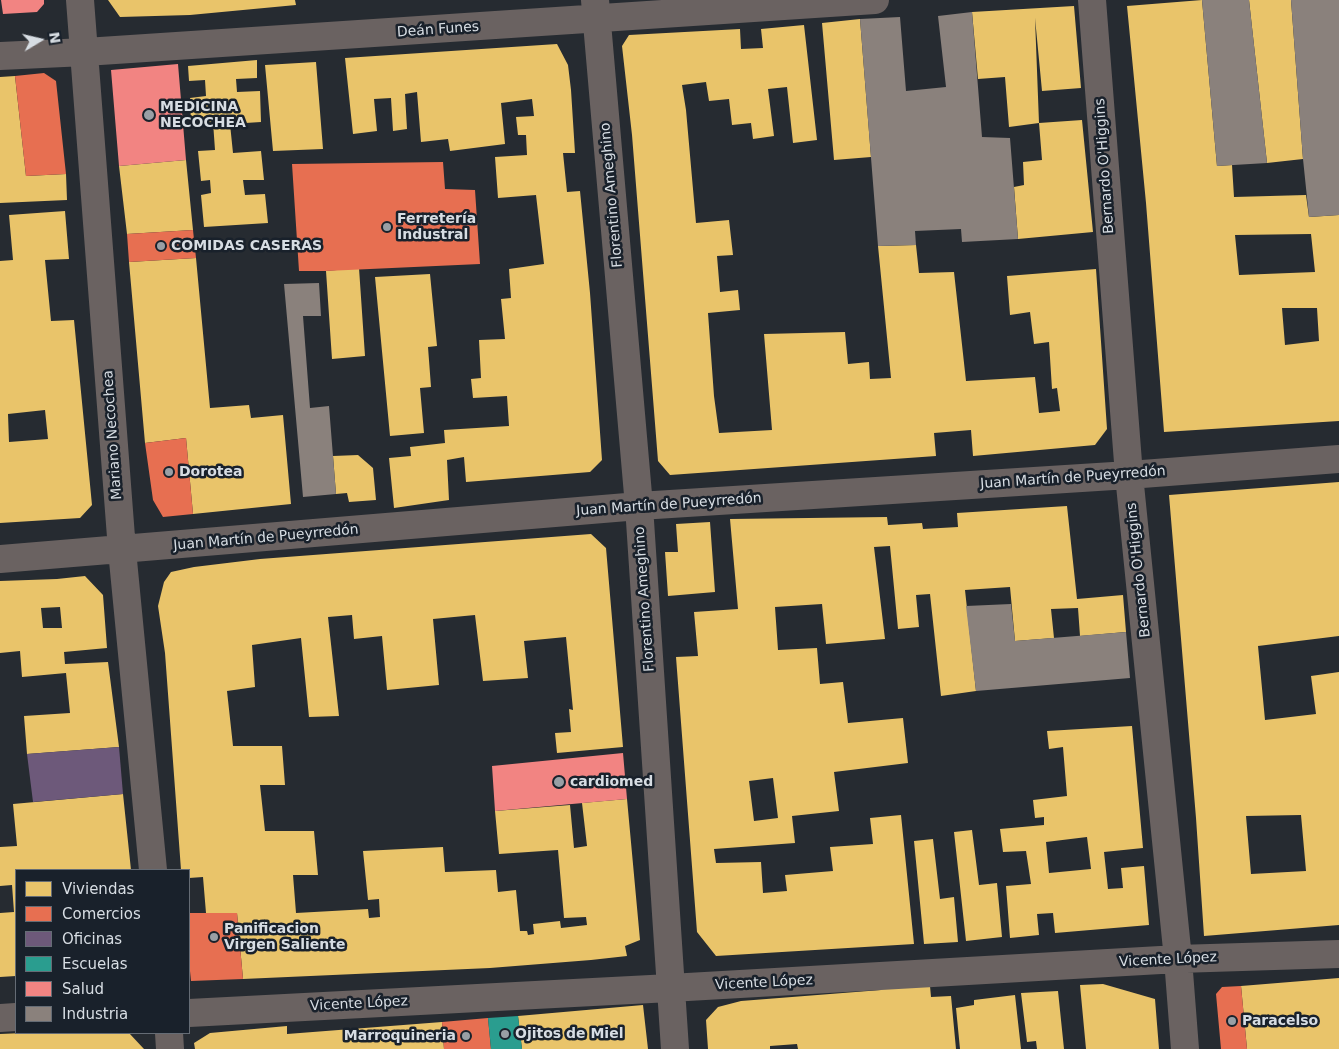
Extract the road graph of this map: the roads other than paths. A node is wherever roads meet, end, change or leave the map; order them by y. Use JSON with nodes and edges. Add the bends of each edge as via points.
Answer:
{"nodes":[{"id":1,"x":80,"y":0,"type":"edge"},
{"id":2,"x":1092,"y":0,"type":"edge"},
{"id":3,"x":858,"y":1,"type":"edge"},
{"id":4,"x":596,"y":10,"type":"edge"},
{"id":5,"x":85,"y":52,"type":"junction"},
{"id":6,"x":0,"y":56,"type":"edge"},
{"id":7,"x":1339,"y":459,"type":"edge"},
{"id":8,"x":1129,"y":475,"type":"junction"},
{"id":9,"x":639,"y":506,"type":"junction"},
{"id":10,"x":122,"y":550,"type":"junction"},
{"id":11,"x":0,"y":559,"type":"edge"},
{"id":12,"x":153,"y":869,"type":"edge"},
{"id":13,"x":1339,"y":954,"type":"edge"},
{"id":14,"x":1178,"y":959,"type":"junction"},
{"id":15,"x":670,"y":988,"type":"junction"},
{"id":16,"x":190,"y":1013,"type":"edge"},
{"id":17,"x":15,"y":1017,"type":"edge"},
{"id":18,"x":0,"y":1018,"type":"edge"},
{"id":19,"x":169,"y":1034,"type":"edge"},
{"id":20,"x":170,"y":1049,"type":"edge"},
{"id":21,"x":675,"y":1049,"type":"edge"},
{"id":22,"x":1185,"y":1049,"type":"edge"}],
"edges":[{"from":1,"to":5,"type":"street","name":"Mariano Necochea"},
{"from":2,"to":8,"type":"street","name":"Bernardo O'Higgins"},
{"from":3,"to":4,"type":"street","name":"Deán Funes"},
{"from":4,"to":5,"type":"street","name":"Deán Funes"},
{"from":4,"to":9,"type":"street","name":"Florentino Ameghino"},
{"from":5,"to":6,"type":"street","name":"Deán Funes"},
{"from":5,"to":10,"type":"street","name":"Mariano Necochea"},
{"from":7,"to":8,"type":"street","name":"Juan Martín de Pueyrredón"},
{"from":8,"to":9,"type":"street","name":"Juan Martín de Pueyrredón"},
{"from":8,"to":14,"type":"street","name":"Bernardo O'Higgins"},
{"from":9,"to":10,"type":"street","name":"Juan Martín de Pueyrredón"},
{"from":9,"to":15,"type":"street","name":"Florentino Ameghino"},
{"from":10,"to":11,"type":"street","name":"Juan Martín de Pueyrredón"},
{"from":10,"to":12,"type":"street","name":"Mariano Necochea"},
{"from":13,"to":14,"type":"street","name":"Vicente López"},
{"from":14,"to":15,"type":"street","name":"Vicente López"},
{"from":14,"to":22,"type":"street","name":"Bernardo O'Higgins"},
{"from":15,"to":16,"type":"street","name":"Vicente López"},
{"from":15,"to":21,"type":"street","name":"Florentino Ameghino"},
{"from":17,"to":18,"type":"street"},
{"from":19,"to":20,"type":"street"}]}
